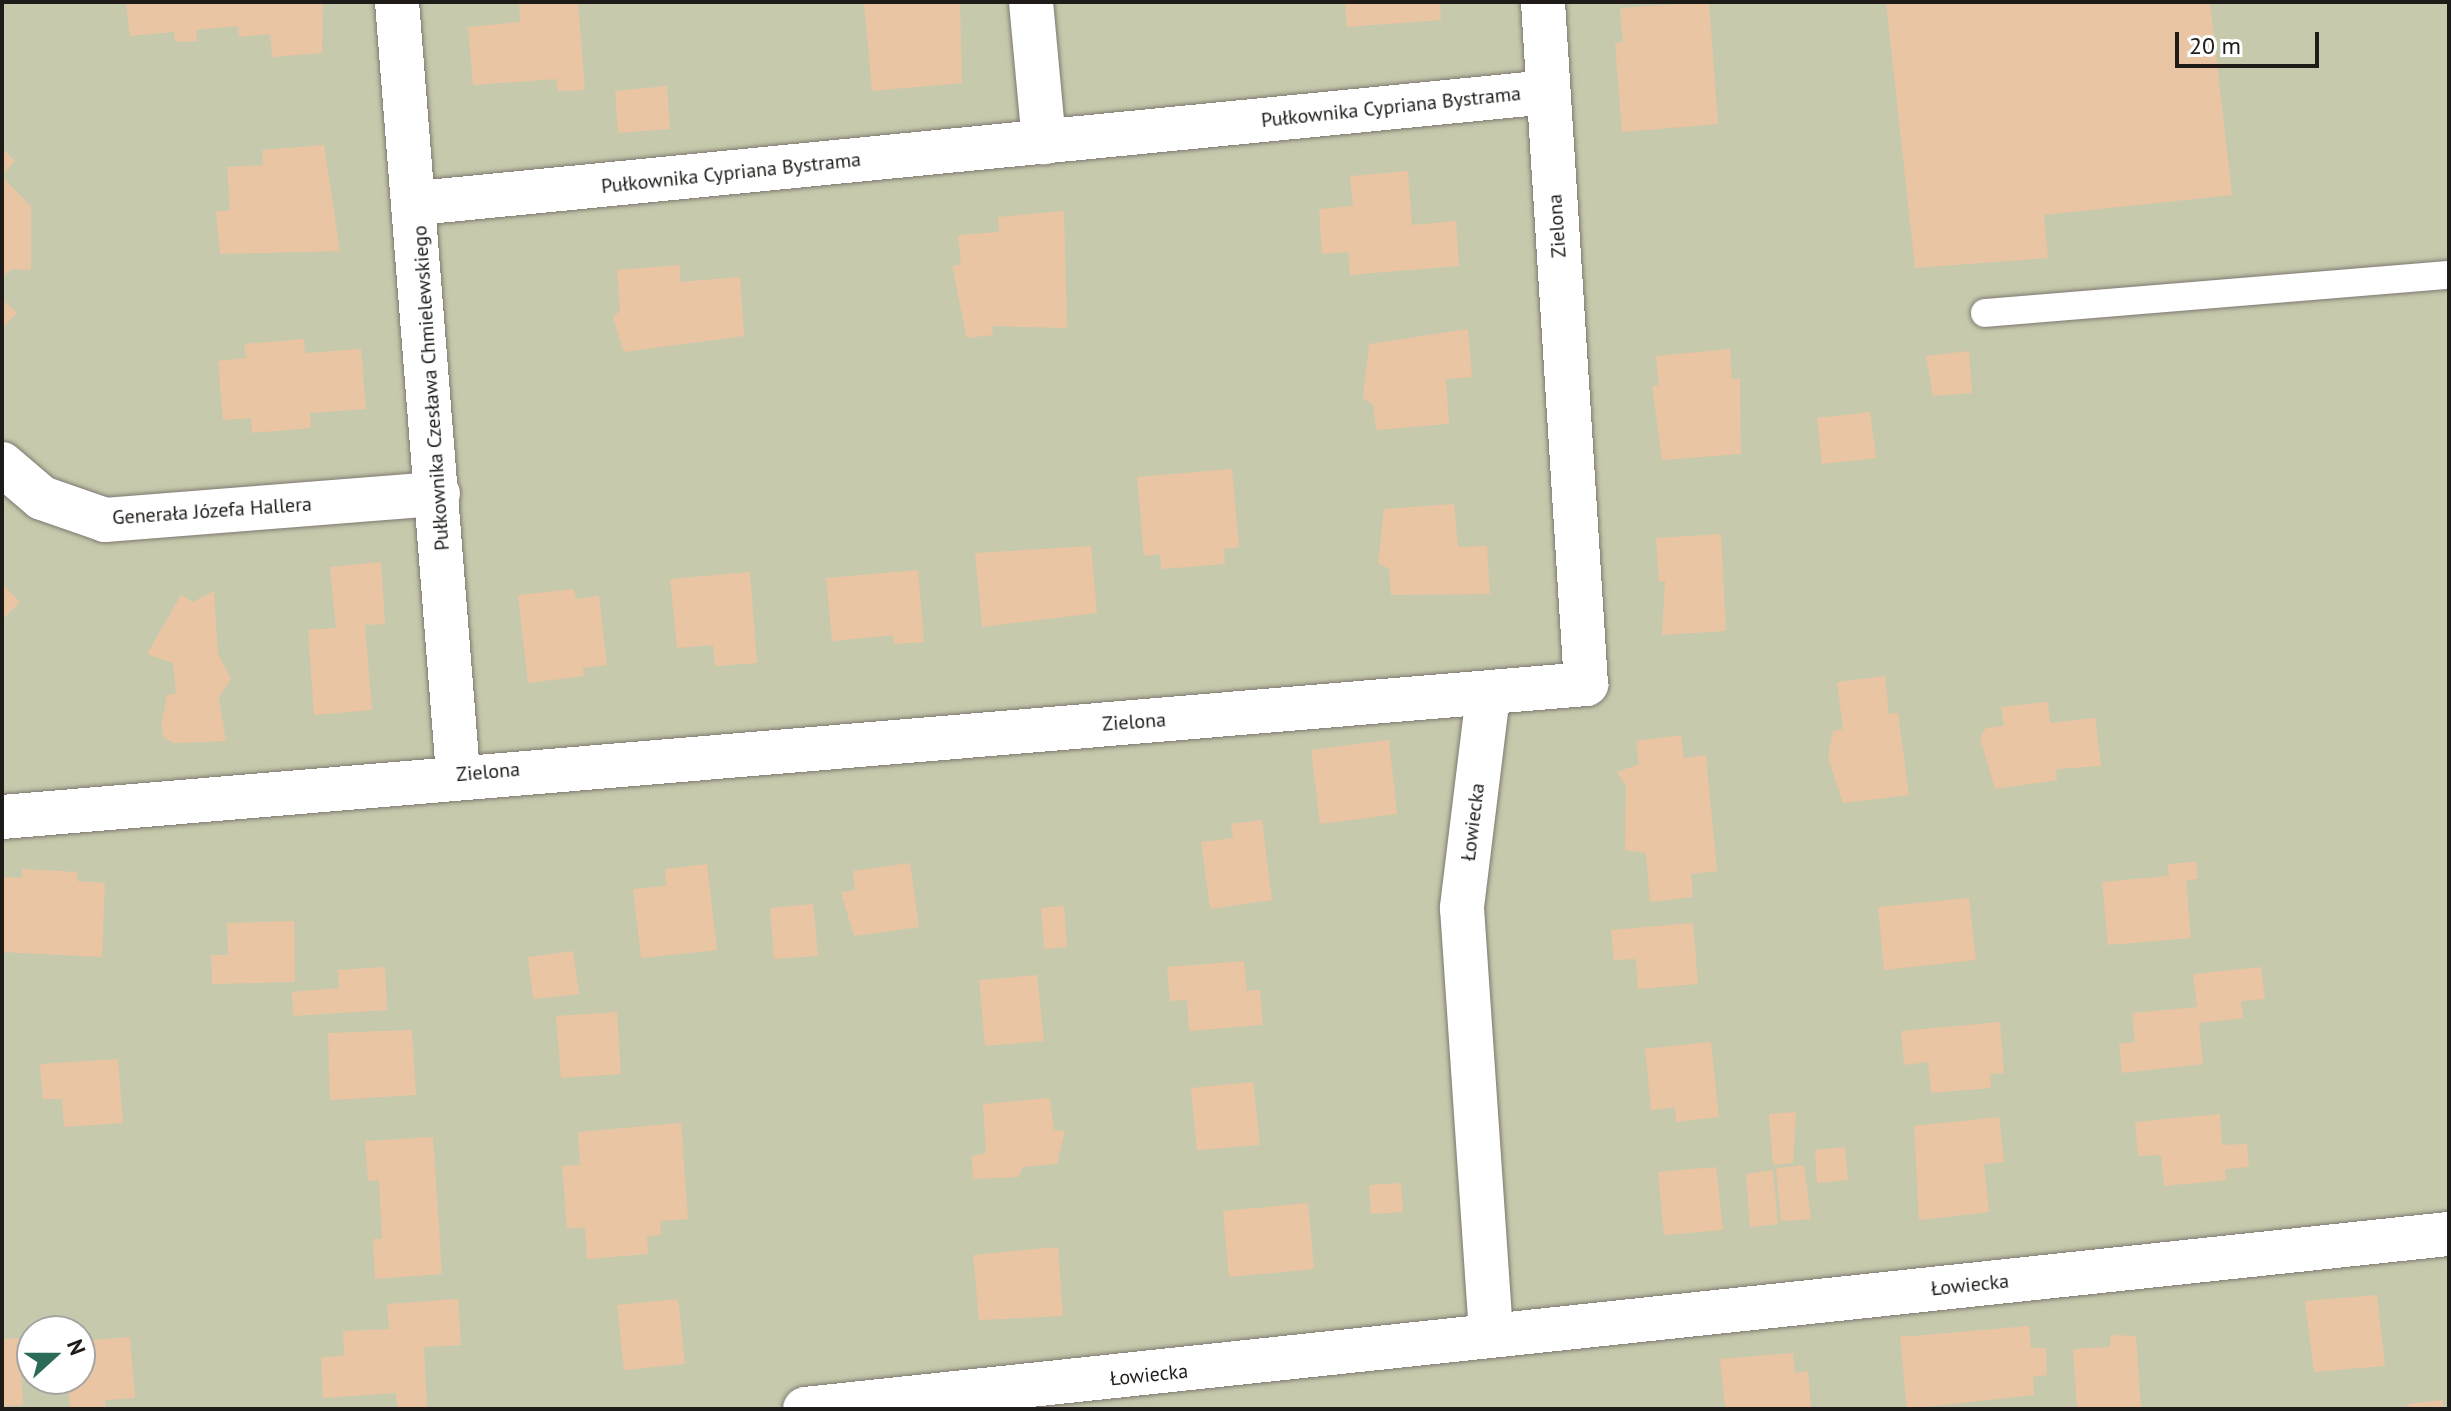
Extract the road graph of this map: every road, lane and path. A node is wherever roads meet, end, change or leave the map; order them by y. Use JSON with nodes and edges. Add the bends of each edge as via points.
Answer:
{"nodes":[{"id":1,"x":397,"y":2,"type":"edge"},
{"id":2,"x":1031,"y":2,"type":"edge"},
{"id":3,"x":1543,"y":2,"type":"edge"},
{"id":4,"x":1548,"y":92,"type":"junction"},
{"id":5,"x":1044,"y":142,"type":"junction"},
{"id":6,"x":418,"y":203,"type":"junction"},
{"id":7,"x":2449,"y":275,"type":"edge"},
{"id":8,"x":1985,"y":313,"type":"dead end"},
{"id":9,"x":2,"y":464,"type":"edge"},
{"id":10,"x":438,"y":494,"type":"junction"},
{"id":11,"x":1488,"y":695,"type":"junction"},
{"id":12,"x":458,"y":774,"type":"junction"},
{"id":13,"x":2,"y":817,"type":"edge"},
{"id":14,"x":2449,"y":1234,"type":"edge"},
{"id":15,"x":1491,"y":1333,"type":"junction"},
{"id":16,"x":805,"y":1409,"type":"edge"}],
"edges":[{"from":1,"to":6,"type":"street","name":"Pułkownika Czesława Chmielewskiego"},
{"from":2,"to":5,"type":"street"},
{"from":3,"to":4,"type":"street","name":"Zielona"},
{"from":4,"to":5,"type":"street","name":"Pułkownika Cypriana Bystrama"},
{"from":4,"to":11,"type":"street","name":"Zielona","via":[[1586,684]]},
{"from":5,"to":6,"type":"street","name":"Pułkownika Cypriana Bystrama"},
{"from":6,"to":10,"type":"street","name":"Pułkownika Czesława Chmielewskiego"},
{"from":7,"to":8,"type":"lane"},
{"from":9,"to":10,"type":"street","name":"Generała Józefa Hallera","via":[[42,498],[105,520]]},
{"from":10,"to":12,"type":"street","name":"Pułkownika Czesława Chmielewskiego"},
{"from":11,"to":12,"type":"street","name":"Zielona"},
{"from":11,"to":15,"type":"street","name":"Łowiecka","via":[[1462,908]]},
{"from":12,"to":13,"type":"street","name":"Zielona"},
{"from":14,"to":15,"type":"street","name":"Łowiecka"},
{"from":15,"to":16,"type":"street","name":"Łowiecka"}]}
